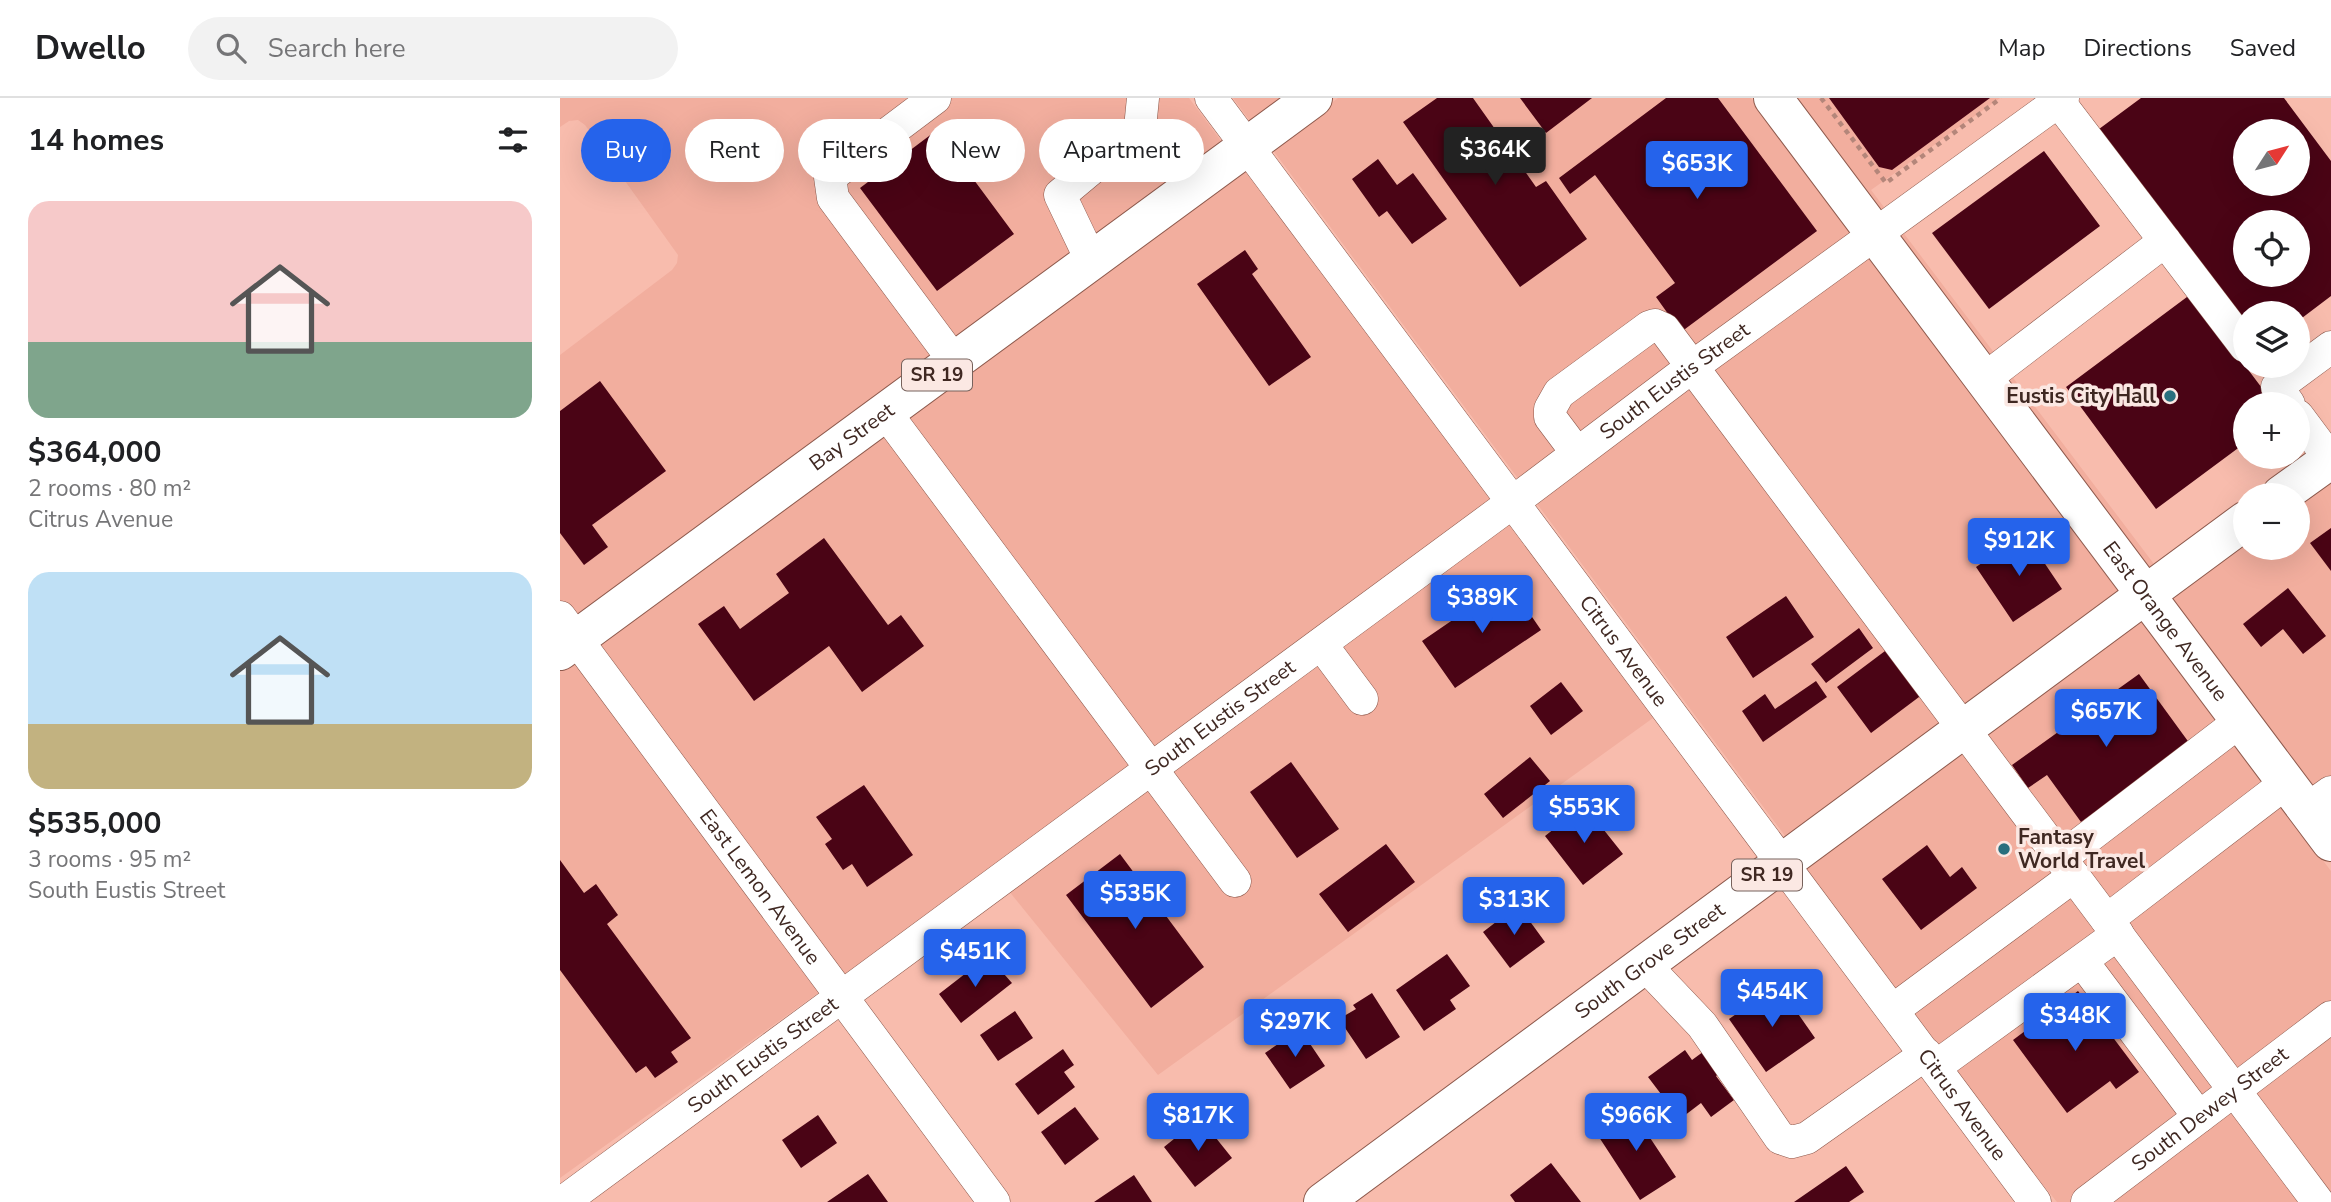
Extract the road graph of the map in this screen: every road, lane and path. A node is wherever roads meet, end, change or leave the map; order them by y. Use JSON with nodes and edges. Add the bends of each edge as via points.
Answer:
{"nodes":[{"id":1,"x":935,"y":98,"type":"edge"},
{"id":2,"x":1143,"y":98,"type":"edge"},
{"id":3,"x":1211,"y":98,"type":"edge"},
{"id":4,"x":1313,"y":98,"type":"edge"},
{"id":5,"x":1773,"y":98,"type":"edge"},
{"id":6,"x":1821,"y":98,"type":"edge"},
{"id":7,"x":2001,"y":98,"type":"edge"},
{"id":8,"x":2059,"y":99,"type":"edge"},
{"id":9,"x":1249,"y":148,"type":"junction"},
{"id":10,"x":1874,"y":235,"type":"junction"},
{"id":11,"x":2165,"y":241,"type":"junction"},
{"id":12,"x":1091,"y":262,"type":"junction"},
{"id":13,"x":2233,"y":330,"type":"edge"},
{"id":14,"x":2331,"y":346,"type":"edge"},
{"id":15,"x":955,"y":362,"type":"junction"},
{"id":16,"x":1692,"y":367,"type":"junction"},
{"id":17,"x":1983,"y":380,"type":"junction"},
{"id":18,"x":2275,"y":386,"type":"edge"},
{"id":19,"x":886,"y":413,"type":"junction"},
{"id":20,"x":2310,"y":432,"type":"edge"},
{"id":21,"x":1577,"y":453,"type":"junction"},
{"id":22,"x":2330,"y":459,"type":"edge"},
{"id":23,"x":2297,"y":483,"type":"edge"},
{"id":24,"x":1513,"y":502,"type":"junction"},
{"id":25,"x":2233,"y":531,"type":"edge"},
{"id":26,"x":2144,"y":596,"type":"junction"},
{"id":27,"x":565,"y":636,"type":"edge"},
{"id":28,"x":1321,"y":644,"type":"junction"},
{"id":29,"x":1362,"y":699,"type":"dead end"},
{"id":30,"x":2239,"y":722,"type":"junction"},
{"id":31,"x":1964,"y":729,"type":"junction"},
{"id":32,"x":1152,"y":769,"type":"junction"},
{"id":33,"x":2308,"y":795,"type":"edge"},
{"id":34,"x":2331,"y":842,"type":"edge"},
{"id":35,"x":1783,"y":863,"type":"junction"},
{"id":36,"x":2067,"y":867,"type":"junction"},
{"id":37,"x":1235,"y":881,"type":"dead end"},
{"id":38,"x":2113,"y":927,"type":"junction"},
{"id":39,"x":2082,"y":961,"type":"junction"},
{"id":40,"x":1645,"y":964,"type":"junction"},
{"id":41,"x":843,"y":996,"type":"junction"},
{"id":42,"x":1893,"y":1010,"type":"junction"},
{"id":43,"x":2331,"y":1017,"type":"edge"},
{"id":44,"x":1931,"y":1061,"type":"junction"},
{"id":45,"x":2235,"y":1089,"type":"junction"},
{"id":46,"x":2199,"y":1117,"type":"junction"},
{"id":47,"x":564,"y":1202,"type":"edge"},
{"id":48,"x":994,"y":1202,"type":"edge"},
{"id":49,"x":1323,"y":1202,"type":"edge"},
{"id":50,"x":2035,"y":1202,"type":"edge"},
{"id":51,"x":2087,"y":1202,"type":"edge"},
{"id":52,"x":2318,"y":1202,"type":"edge"}],
"edges":[{"from":1,"to":15,"type":"street","via":[[830,177],[833,198]]},
{"from":2,"to":12,"type":"street","via":[[1140,128],[1060,195]]},
{"from":3,"to":9,"type":"street","name":"Citrus Avenue"},
{"from":4,"to":9,"type":"main road","name":"Bay Street","number":"SR 19"},
{"from":5,"to":10,"type":"main road","name":"East Orange Avenue"},
{"from":6,"to":7,"type":"path","via":[[1886,183]]},
{"from":8,"to":10,"type":"street","name":"South Eustis Street"},
{"from":8,"to":11,"type":"street"},
{"from":9,"to":12,"type":"main road","name":"Bay Street","number":"SR 19"},
{"from":9,"to":24,"type":"street","name":"Citrus Avenue"},
{"from":10,"to":16,"type":"street","name":"South Eustis Street"},
{"from":10,"to":17,"type":"main road","name":"East Orange Avenue"},
{"from":11,"to":13,"type":"street"},
{"from":11,"to":17,"type":"street"},
{"from":12,"to":15,"type":"main road","name":"Bay Street","number":"SR 19"},
{"from":14,"to":18,"type":"street"},
{"from":15,"to":19,"type":"main road","name":"Bay Street","number":"SR 19"},
{"from":16,"to":21,"type":"street","name":"South Eustis Street"},
{"from":16,"to":21,"type":"street","via":[[1664,329],[1649,327],[1559,393],[1550,417]]},
{"from":16,"to":31,"type":"street"},
{"from":17,"to":26,"type":"main road","name":"East Orange Avenue"},
{"from":19,"to":27,"type":"main road","name":"Bay Street","number":"SR 19"},
{"from":19,"to":32,"type":"street"},
{"from":20,"to":22,"type":"street"},
{"from":21,"to":24,"type":"street","name":"South Eustis Street"},
{"from":22,"to":23,"type":"main road"},
{"from":24,"to":28,"type":"street","name":"South Eustis Street"},
{"from":24,"to":35,"type":"street","name":"Citrus Avenue"},
{"from":25,"to":26,"type":"main road","number":"SR 19"},
{"from":26,"to":30,"type":"main road","name":"East Orange Avenue"},
{"from":26,"to":31,"type":"main road","name":"South Grove Street","number":"SR 19"},
{"from":27,"to":41,"type":"street","name":"East Lemon Avenue"},
{"from":28,"to":29,"type":"street"},
{"from":28,"to":32,"type":"street","name":"South Eustis Street"},
{"from":30,"to":33,"type":"main road","name":"East Orange Avenue"},
{"from":30,"to":36,"type":"street"},
{"from":31,"to":35,"type":"main road","name":"South Grove Street","number":"SR 19"},
{"from":31,"to":36,"type":"street"},
{"from":32,"to":37,"type":"street"},
{"from":32,"to":41,"type":"street","name":"South Eustis Street"},
{"from":33,"to":34,"type":"main road","name":"East Orange Avenue"},
{"from":33,"to":38,"type":"street"},
{"from":35,"to":40,"type":"main road","name":"South Grove Street","number":"SR 19"},
{"from":35,"to":42,"type":"street","name":"Citrus Avenue"},
{"from":36,"to":38,"type":"street"},
{"from":36,"to":42,"type":"street"},
{"from":38,"to":39,"type":"street"},
{"from":38,"to":45,"type":"street"},
{"from":39,"to":44,"type":"street"},
{"from":39,"to":46,"type":"street"},
{"from":40,"to":44,"type":"street","via":[[1702,1025],[1780,1138],[1792,1142],[1807,1138]]},
{"from":40,"to":49,"type":"main road","name":"South Grove Street","number":"SR 19"},
{"from":41,"to":47,"type":"street","name":"South Eustis Street"},
{"from":41,"to":48,"type":"street","name":"East Lemon Avenue"},
{"from":42,"to":44,"type":"street","name":"Citrus Avenue"},
{"from":43,"to":45,"type":"street","name":"South Dewey Street"},
{"from":44,"to":50,"type":"street","name":"Citrus Avenue"},
{"from":45,"to":46,"type":"street","name":"South Dewey Street"},
{"from":45,"to":52,"type":"street"},
{"from":46,"to":51,"type":"street","name":"South Dewey Street"}]}
